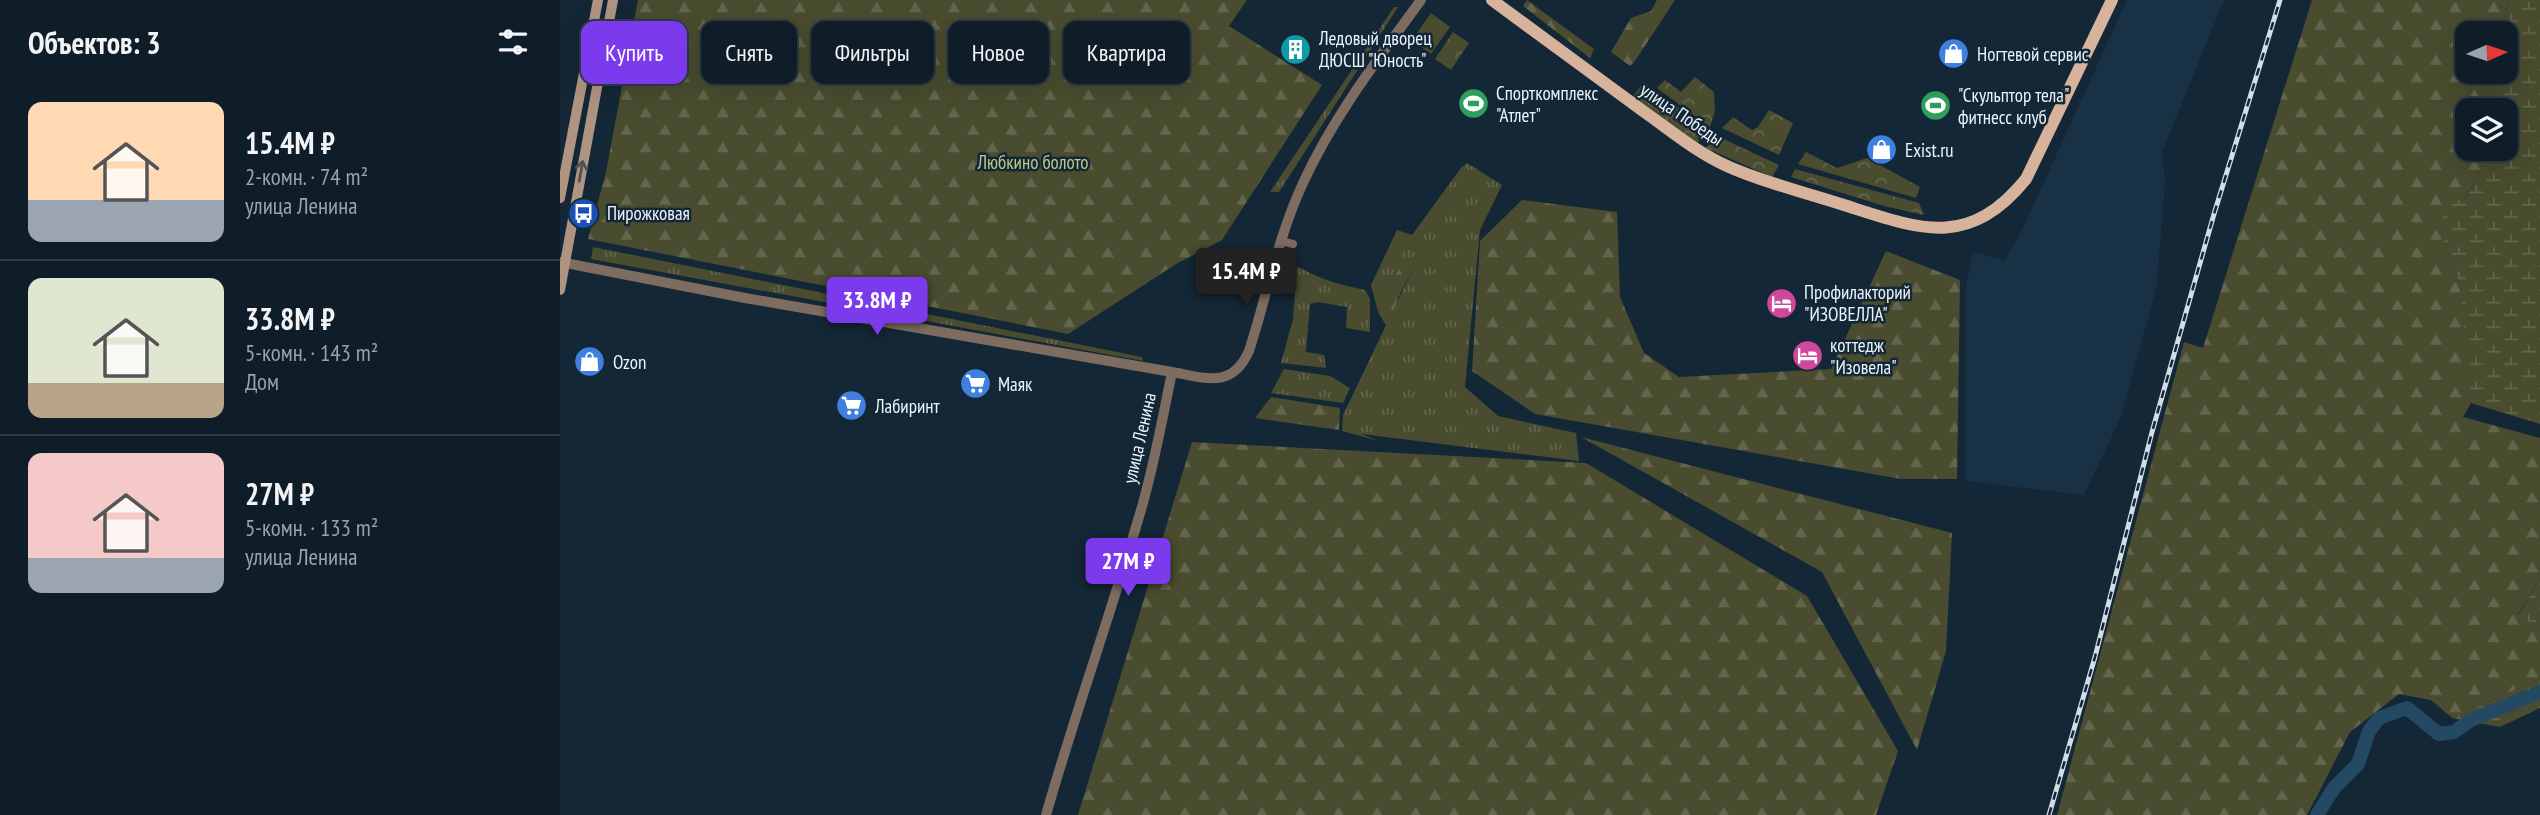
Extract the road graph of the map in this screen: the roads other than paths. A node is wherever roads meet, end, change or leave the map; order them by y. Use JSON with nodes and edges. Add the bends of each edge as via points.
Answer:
{"nodes":[{"id":1,"x":598,"y":0,"type":"edge"},
{"id":2,"x":613,"y":0,"type":"edge"},
{"id":3,"x":1421,"y":0,"type":"edge"},
{"id":4,"x":1492,"y":0,"type":"edge"},
{"id":5,"x":2112,"y":0,"type":"edge"},
{"id":6,"x":560,"y":198,"type":"edge"},
{"id":7,"x":1281,"y":241,"type":"junction"},
{"id":8,"x":1293,"y":244,"type":"dead end"},
{"id":9,"x":562,"y":262,"type":"edge"},
{"id":10,"x":560,"y":290,"type":"edge"},
{"id":11,"x":1172,"y":372,"type":"junction"},
{"id":12,"x":1046,"y":815,"type":"edge"}],
"edges":[{"from":1,"to":6,"type":"main road"},
{"from":9,"to":2,"type":"main road","one_way":true},
{"from":3,"to":7,"type":"street","name":"улица Ленина","via":[[1320,149]]},
{"from":4,"to":5,"type":"main road","name":"улица Победы","via":[[1682,139],[1727,166],[1899,222],[1933,228],[1955,226],[1996,209],[2026,179]]},
{"from":7,"to":8,"type":"street"},
{"from":7,"to":11,"type":"street","name":"улица Ленина","via":[[1242,365],[1220,378]]},
{"from":9,"to":10,"type":"main road"},
{"from":9,"to":11,"type":"street"},
{"from":11,"to":12,"type":"street","name":"улица Ленина","via":[[1142,504]]}]}
